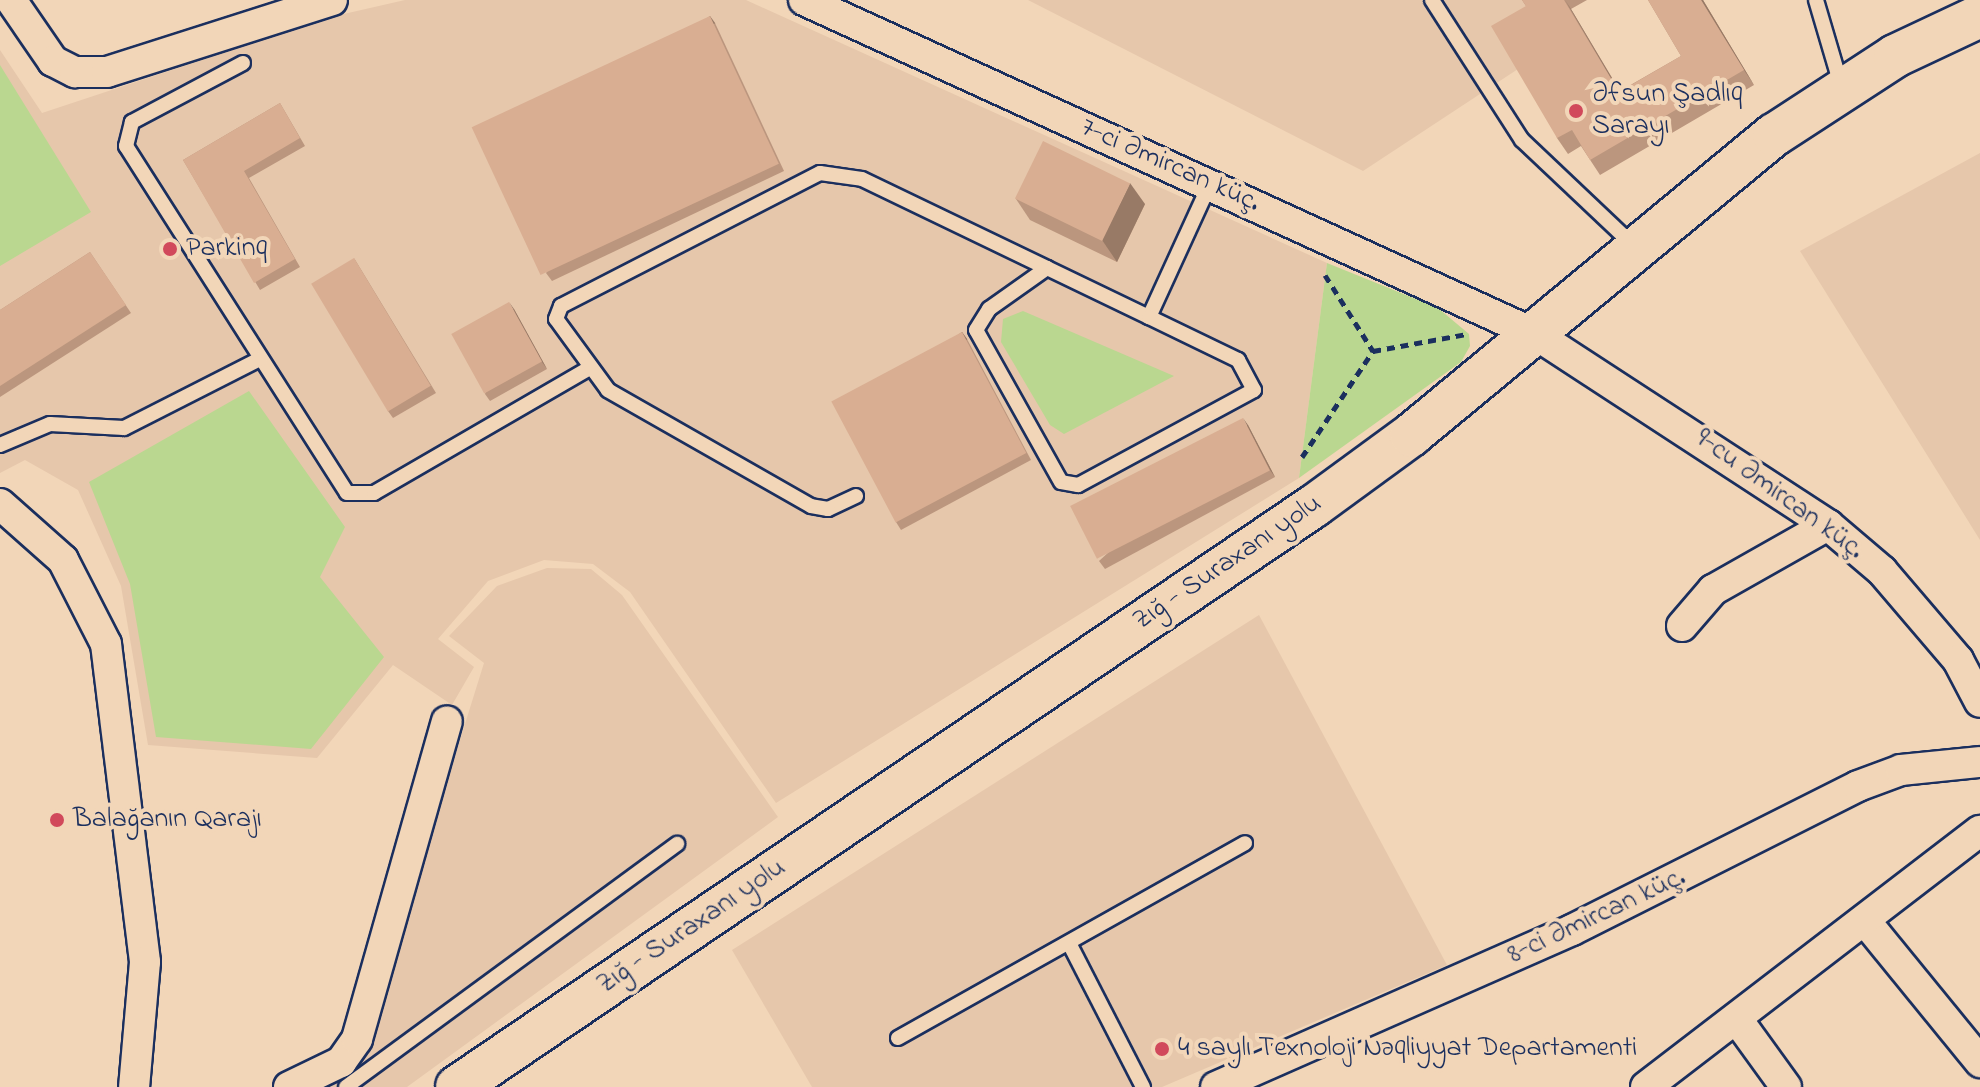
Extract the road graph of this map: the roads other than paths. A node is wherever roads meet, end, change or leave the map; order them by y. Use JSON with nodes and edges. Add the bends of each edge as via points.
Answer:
{"nodes":[{"id":1,"x":11,"y":0,"type":"edge"},
{"id":2,"x":332,"y":0,"type":"edge"},
{"id":3,"x":804,"y":0,"type":"edge"},
{"id":4,"x":1432,"y":0,"type":"edge"},
{"id":5,"x":1816,"y":0,"type":"edge"},
{"id":6,"x":1980,"y":16,"type":"edge"},
{"id":7,"x":243,"y":63,"type":"dead end"},
{"id":8,"x":1843,"y":89,"type":"junction"},
{"id":9,"x":1210,"y":184,"type":"junction"},
{"id":10,"x":1636,"y":248,"type":"junction"},
{"id":11,"x":1047,"y":268,"type":"junction"},
{"id":12,"x":1149,"y":317,"type":"junction"},
{"id":13,"x":1535,"y":334,"type":"junction"},
{"id":14,"x":260,"y":359,"type":"junction"},
{"id":15,"x":586,"y":370,"type":"junction"},
{"id":16,"x":0,"y":445,"type":"edge"},
{"id":17,"x":856,"y":496,"type":"dead end"},
{"id":18,"x":1,"y":503,"type":"edge"},
{"id":19,"x":1828,"y":525,"type":"junction"},
{"id":20,"x":1682,"y":626,"type":"dead end"},
{"id":21,"x":1980,"y":702,"type":"edge"},
{"id":22,"x":447,"y":721,"type":"dead end"},
{"id":23,"x":1980,"y":762,"type":"edge"},
{"id":24,"x":1980,"y":831,"type":"edge"},
{"id":25,"x":1245,"y":843,"type":"dead end"},
{"id":26,"x":677,"y":844,"type":"dead end"},
{"id":27,"x":1866,"y":922,"type":"junction"},
{"id":28,"x":1069,"y":943,"type":"junction"},
{"id":29,"x":1739,"y":1022,"type":"junction"},
{"id":30,"x":898,"y":1038,"type":"dead end"},
{"id":31,"x":1980,"y":1062,"type":"edge"},
{"id":32,"x":134,"y":1087,"type":"edge"},
{"id":33,"x":289,"y":1087,"type":"edge"},
{"id":34,"x":346,"y":1087,"type":"edge"},
{"id":35,"x":457,"y":1087,"type":"edge"},
{"id":36,"x":1143,"y":1087,"type":"edge"},
{"id":37,"x":1216,"y":1087,"type":"edge"},
{"id":38,"x":1646,"y":1087,"type":"edge"},
{"id":39,"x":1786,"y":1087,"type":"edge"}],
"edges":[{"from":1,"to":2,"type":"street","via":[[53,61],[85,72],[107,72]]},
{"from":3,"to":9,"type":"street","name":"7-ci Əmircan küç."},
{"from":4,"to":10,"type":"lane","via":[[1508,123]]},
{"from":5,"to":8,"type":"lane"},
{"from":6,"to":8,"type":"main road","name":"Zığ - Suraxanı yolu"},
{"from":7,"to":14,"type":"lane","via":[[132,122],[125,133],[133,160]]},
{"from":8,"to":10,"type":"main road","name":"Zığ - Suraxanı yolu"},
{"from":9,"to":12,"type":"lane"},
{"from":9,"to":13,"type":"street","name":"7-ci Əmircan küç."},
{"from":10,"to":13,"type":"main road","name":"Zığ - Suraxanı yolu"},
{"from":11,"to":12,"type":"lane"},
{"from":11,"to":12,"type":"lane","via":[[989,309],[976,330],[1061,482],[1078,485],[1254,390],[1238,360]]},
{"from":11,"to":15,"type":"lane","via":[[862,179],[820,173],[561,306],[556,319]]},
{"from":13,"to":19,"type":"street","name":"9-cu Əmircan küç."},
{"from":13,"to":35,"type":"main road","name":"Zığ - Suraxanı yolu","via":[[1314,506]]},
{"from":14,"to":15,"type":"lane","via":[[347,493],[359,497]]},
{"from":14,"to":16,"type":"lane","via":[[124,428],[50,424]]},
{"from":15,"to":17,"type":"lane","via":[[608,390],[811,506],[828,509]]},
{"from":18,"to":32,"type":"street","via":[[63,560],[106,644],[145,962]]},
{"from":19,"to":20,"type":"street","via":[[1713,590]]},
{"from":19,"to":21,"type":"street","name":"9-cu Əmircan küç.","via":[[1882,571],[1958,660]]},
{"from":22,"to":33,"type":"street","via":[[357,1039],[341,1062]]},
{"from":23,"to":37,"type":"street","name":"8-ci Əmircan küç.","via":[[1901,770],[1858,786],[1572,930]]},
{"from":24,"to":27,"type":"street"},
{"from":25,"to":28,"type":"lane"},
{"from":26,"to":34,"type":"lane"},
{"from":27,"to":29,"type":"street"},
{"from":27,"to":31,"type":"street"},
{"from":28,"to":30,"type":"lane"},
{"from":28,"to":36,"type":"lane"},
{"from":29,"to":38,"type":"street"},
{"from":29,"to":39,"type":"street"}]}
